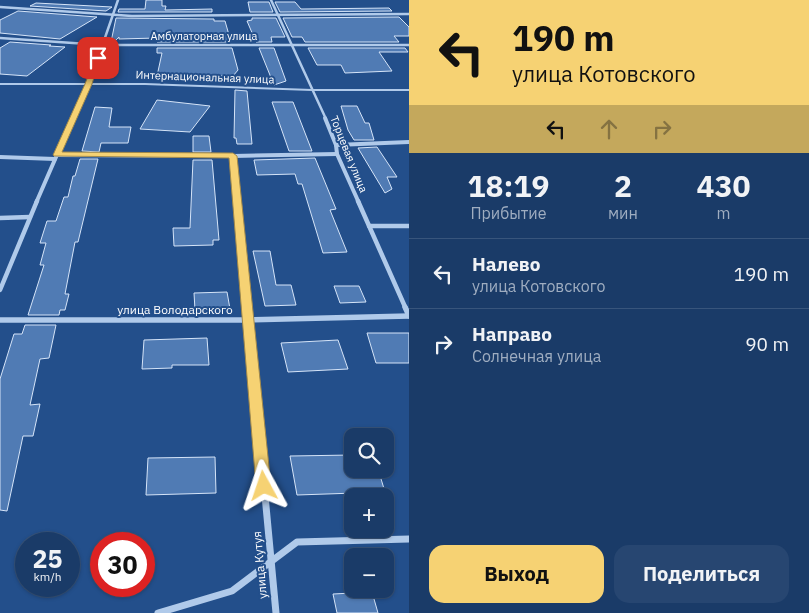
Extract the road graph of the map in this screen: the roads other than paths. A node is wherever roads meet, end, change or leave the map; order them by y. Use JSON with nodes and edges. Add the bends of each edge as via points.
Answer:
{"nodes":[{"id":1,"x":118,"y":0,"type":"edge"},
{"id":2,"x":271,"y":0,"type":"edge"},
{"id":3,"x":0,"y":7,"type":"edge"},
{"id":4,"x":114,"y":14,"type":"junction"},
{"id":5,"x":409,"y":14,"type":"edge"},
{"id":6,"x":278,"y":15,"type":"junction"},
{"id":7,"x":0,"y":38,"type":"edge"},
{"id":8,"x":409,"y":44,"type":"edge"},
{"id":9,"x":102,"y":45,"type":"junction"},
{"id":10,"x":291,"y":45,"type":"junction"},
{"id":11,"x":0,"y":84,"type":"edge"},
{"id":12,"x":88,"y":84,"type":"junction"},
{"id":13,"x":312,"y":90,"type":"junction"},
{"id":14,"x":409,"y":90,"type":"edge"},
{"id":15,"x":409,"y":142,"type":"edge"},
{"id":16,"x":336,"y":145,"type":"junction"},
{"id":17,"x":337,"y":154,"type":"junction"},
{"id":18,"x":233,"y":156,"type":"junction"},
{"id":19,"x":56,"y":157,"type":"junction"},
{"id":20,"x":0,"y":158,"type":"edge"},
{"id":21,"x":30,"y":217,"type":"junction"},
{"id":22,"x":0,"y":218,"type":"edge"},
{"id":23,"x":369,"y":226,"type":"junction"},
{"id":24,"x":409,"y":226,"type":"edge"},
{"id":25,"x":0,"y":290,"type":"edge"},
{"id":26,"x":409,"y":316,"type":"edge"},
{"id":27,"x":0,"y":320,"type":"edge"},
{"id":28,"x":248,"y":320,"type":"junction"},
{"id":29,"x":409,"y":539,"type":"edge"},
{"id":30,"x":270,"y":560,"type":"junction"},
{"id":31,"x":158,"y":613,"type":"edge"},
{"id":32,"x":276,"y":613,"type":"edge"}],
"edges":[{"from":1,"to":4,"type":"street"},
{"from":2,"to":6,"type":"street","name":"Торцевая улица"},
{"from":3,"to":4,"type":"street"},
{"from":4,"to":6,"type":"street"},
{"from":4,"to":9,"type":"street"},
{"from":5,"to":6,"type":"street"},
{"from":6,"to":10,"type":"street","name":"Торцевая улица"},
{"from":7,"to":9,"type":"street","name":"Амбулаторная улица"},
{"from":8,"to":10,"type":"street","name":"Амбулаторная улица"},
{"from":9,"to":10,"type":"street","name":"Амбулаторная улица"},
{"from":9,"to":12,"type":"street"},
{"from":10,"to":13,"type":"street","name":"Торцевая улица"},
{"from":11,"to":12,"type":"street","name":"Интернациональная улица"},
{"from":12,"to":13,"type":"street","name":"Интернациональная улица"},
{"from":12,"to":19,"type":"street"},
{"from":13,"to":14,"type":"street","name":"Интернациональная улица"},
{"from":13,"to":16,"type":"street","name":"Торцевая улица"},
{"from":15,"to":16,"type":"street"},
{"from":16,"to":17,"type":"street","name":"Торцевая улица"},
{"from":17,"to":18,"type":"street"},
{"from":17,"to":23,"type":"street","name":"Торцевая улица"},
{"from":18,"to":19,"type":"street"},
{"from":18,"to":28,"type":"street","name":"улица Кутуя"},
{"from":19,"to":20,"type":"street"},
{"from":19,"to":21,"type":"street"},
{"from":21,"to":22,"type":"street"},
{"from":21,"to":25,"type":"street"},
{"from":23,"to":24,"type":"street"},
{"from":23,"to":26,"type":"street","name":"Торцевая улица"},
{"from":26,"to":28,"type":"street","name":"улица Володарского"},
{"from":27,"to":28,"type":"street","name":"улица Володарского"},
{"from":28,"to":30,"type":"street","name":"улица Кутуя"},
{"from":29,"to":30,"type":"street","via":[[297,542]]},
{"from":30,"to":31,"type":"street","via":[[232,591]]},
{"from":30,"to":32,"type":"street","name":"улица Кутуя"}]}
